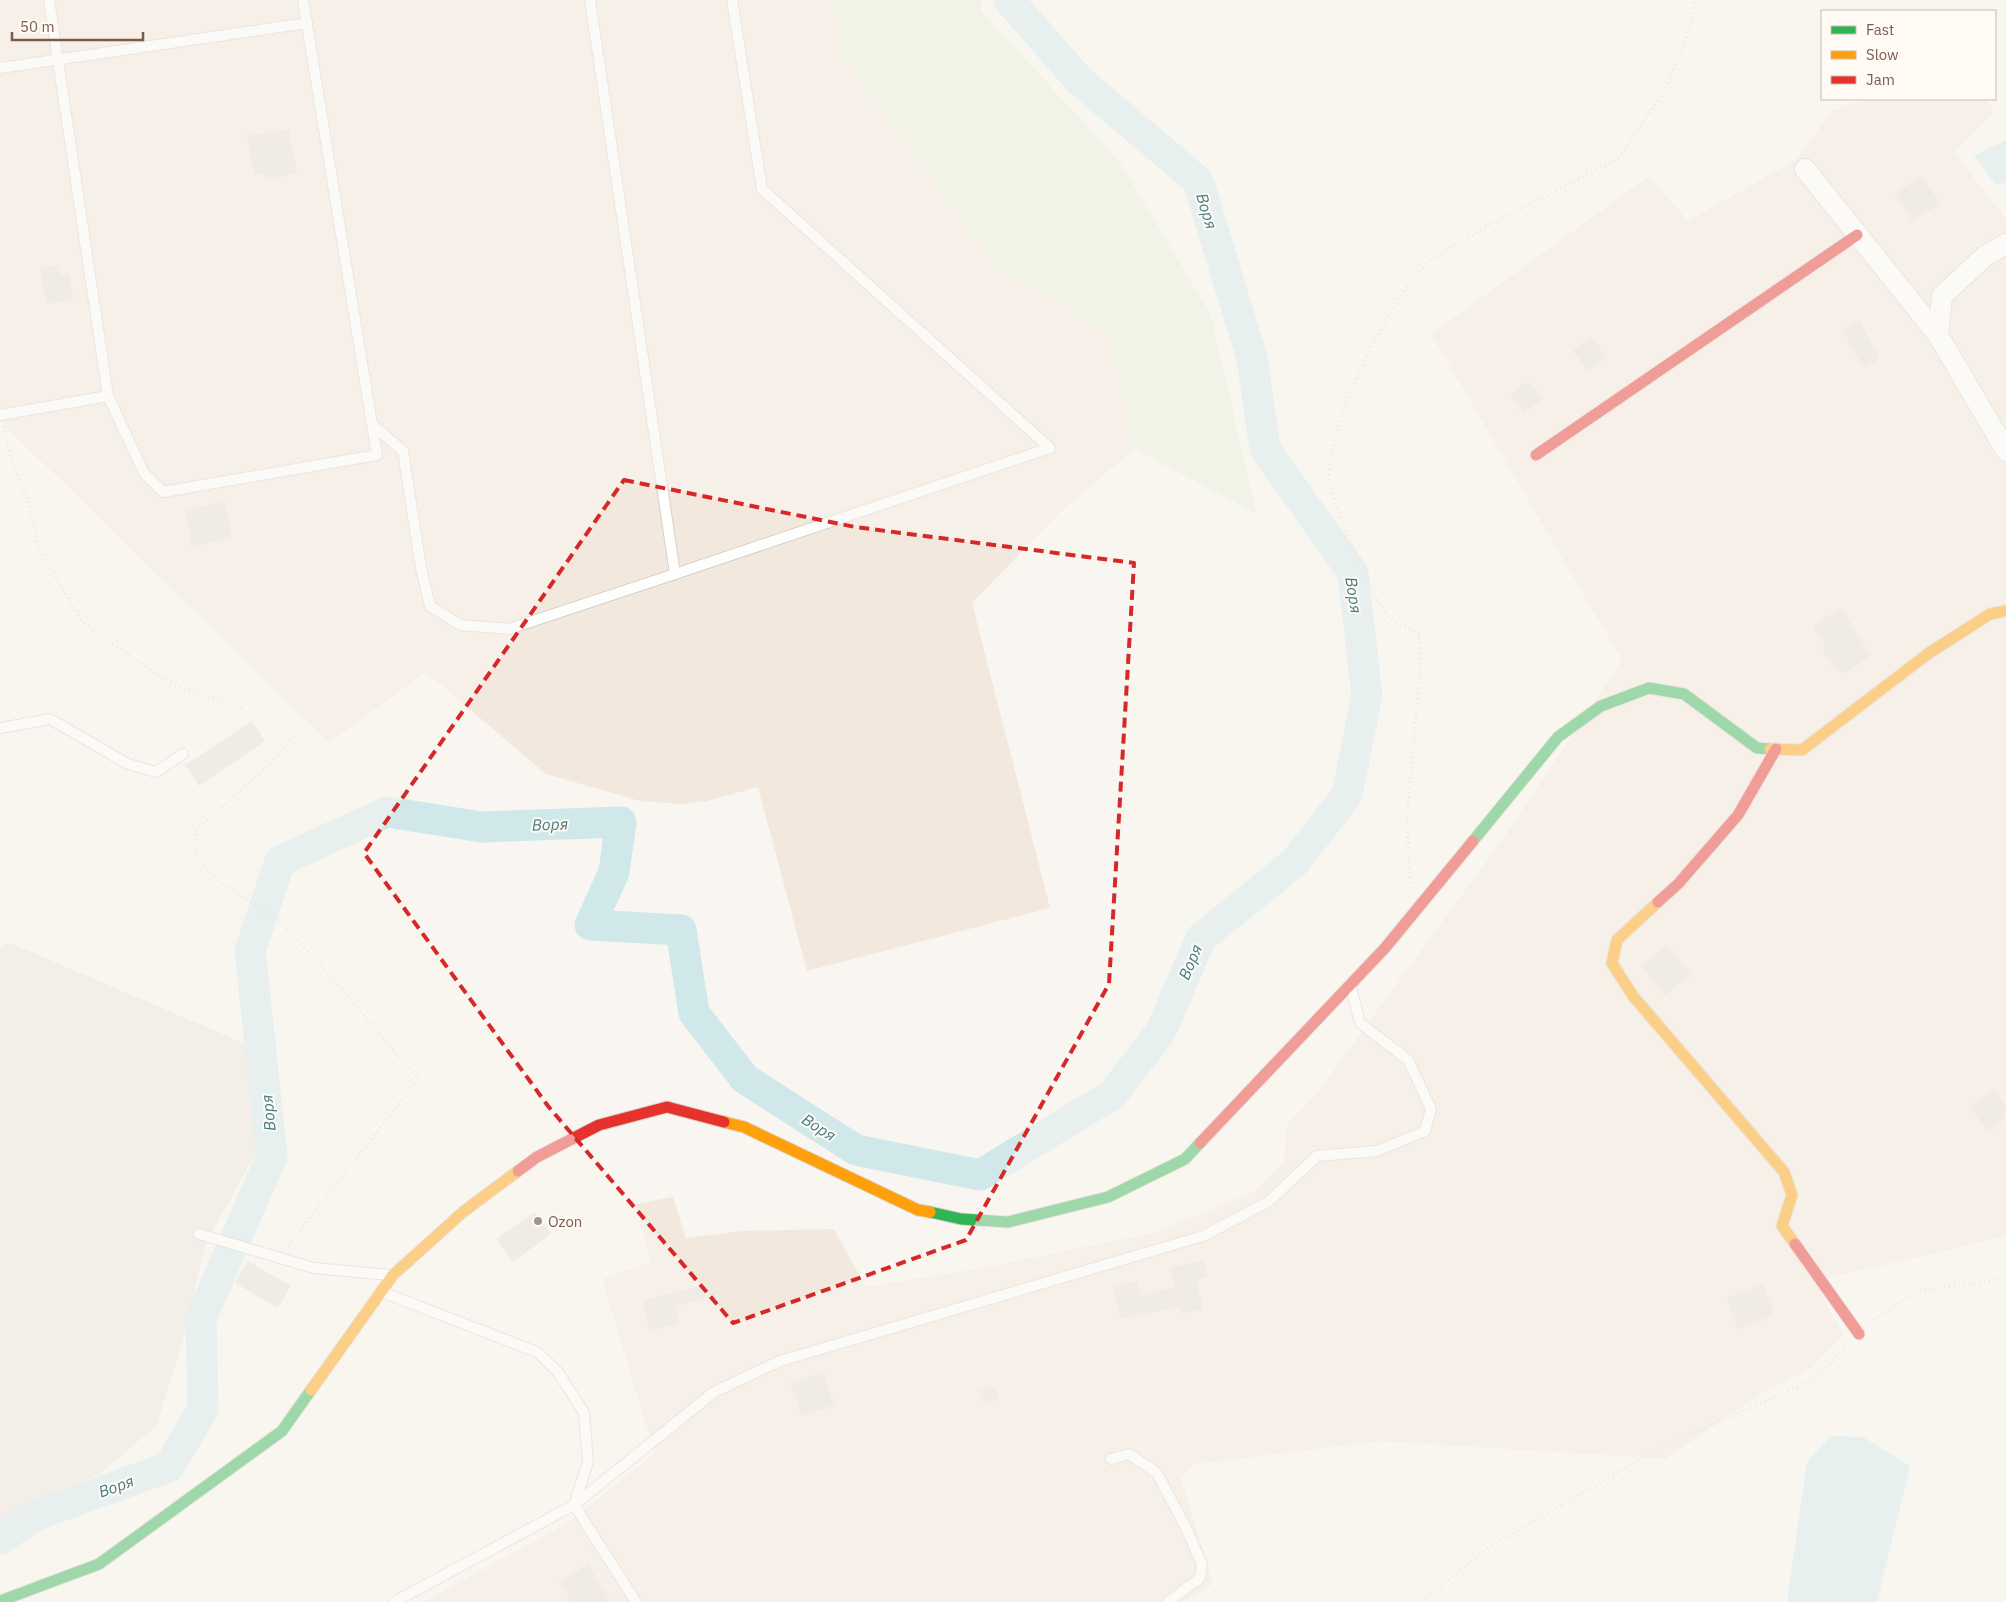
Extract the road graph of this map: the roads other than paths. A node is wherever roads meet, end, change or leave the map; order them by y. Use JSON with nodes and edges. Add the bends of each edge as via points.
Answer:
{"nodes":[{"id":1,"x":49,"y":0,"type":"edge"},
{"id":2,"x":303,"y":0,"type":"edge"},
{"id":3,"x":590,"y":0,"type":"edge"},
{"id":4,"x":732,"y":0,"type":"edge"},
{"id":5,"x":307,"y":23,"type":"junction"},
{"id":6,"x":58,"y":60,"type":"junction"},
{"id":7,"x":0,"y":68,"type":"edge"},
{"id":8,"x":1805,"y":169,"type":"dead end"},
{"id":9,"x":1857,"y":234,"type":"junction"},
{"id":10,"x":2006,"y":244,"type":"edge"},
{"id":11,"x":1938,"y":334,"type":"junction"},
{"id":12,"x":108,"y":396,"type":"junction"},
{"id":13,"x":0,"y":416,"type":"edge"},
{"id":14,"x":373,"y":425,"type":"junction"},
{"id":15,"x":2006,"y":450,"type":"edge"},
{"id":16,"x":1536,"y":455,"type":"dead end"},
{"id":17,"x":675,"y":574,"type":"junction"},
{"id":18,"x":2006,"y":611,"type":"edge"},
{"id":19,"x":0,"y":728,"type":"edge"},
{"id":20,"x":1776,"y":749,"type":"junction"},
{"id":21,"x":183,"y":754,"type":"dead end"},
{"id":22,"x":1350,"y":985,"type":"junction"},
{"id":23,"x":199,"y":1234,"type":"dead end"},
{"id":24,"x":393,"y":1275,"type":"junction"},
{"id":25,"x":382,"y":1292,"type":"junction"},
{"id":26,"x":1859,"y":1334,"type":"road end"},
{"id":27,"x":1111,"y":1459,"type":"dead end"},
{"id":28,"x":574,"y":1505,"type":"junction"},
{"id":29,"x":0,"y":1601,"type":"edge"},
{"id":30,"x":394,"y":1602,"type":"edge"},
{"id":31,"x":636,"y":1602,"type":"edge"},
{"id":32,"x":1168,"y":1602,"type":"edge"}],
"edges":[{"from":1,"to":6,"type":"lane"},
{"from":2,"to":5,"type":"lane"},
{"from":3,"to":17,"type":"lane"},
{"from":4,"to":17,"type":"lane","via":[[762,189],[1050,448]]},
{"from":5,"to":6,"type":"lane"},
{"from":5,"to":14,"type":"lane"},
{"from":6,"to":7,"type":"lane"},
{"from":6,"to":12,"type":"lane"},
{"from":8,"to":9,"type":"street"},
{"from":9,"to":11,"type":"street"},
{"from":9,"to":16,"type":"street"},
{"from":10,"to":11,"type":"street","via":[[1986,256],[1942,296]]},
{"from":11,"to":15,"type":"street"},
{"from":12,"to":13,"type":"lane"},
{"from":12,"to":14,"type":"lane","via":[[144,473],[163,492],[378,455]]},
{"from":14,"to":17,"type":"lane","via":[[403,451],[430,606],[460,625],[509,629]]},
{"from":18,"to":20,"type":"street","via":[[1990,614],[1929,653],[1802,750]]},
{"from":19,"to":21,"type":"lane","via":[[50,719],[128,764],[156,772]]},
{"from":20,"to":22,"type":"street","via":[[1757,748],[1684,694],[1649,688],[1601,706],[1558,737],[1385,948]]},
{"from":20,"to":26,"type":"street","via":[[1738,815],[1678,884],[1617,940],[1612,963],[1633,996],[1784,1172],[1792,1195],[1782,1226]]},
{"from":22,"to":24,"type":"street","via":[[1185,1159],[1108,1196],[1008,1222],[961,1219],[918,1210],[744,1128],[667,1107],[599,1125],[537,1157],[463,1212]]},
{"from":22,"to":28,"type":"lane","via":[[1360,1023],[1408,1060],[1431,1109],[1425,1131],[1377,1151],[1318,1156],[1268,1202],[1203,1236],[780,1361],[714,1392]]},
{"from":23,"to":24,"type":"lane","via":[[314,1268]]},
{"from":24,"to":25,"type":"street"},
{"from":25,"to":28,"type":"lane","via":[[537,1352],[558,1372],[584,1413],[588,1462]]},
{"from":25,"to":29,"type":"street","via":[[282,1431],[99,1564]]},
{"from":27,"to":32,"type":"lane","via":[[1129,1454],[1157,1473],[1202,1564],[1200,1578]]},
{"from":28,"to":30,"type":"lane"},
{"from":28,"to":31,"type":"lane"}]}
